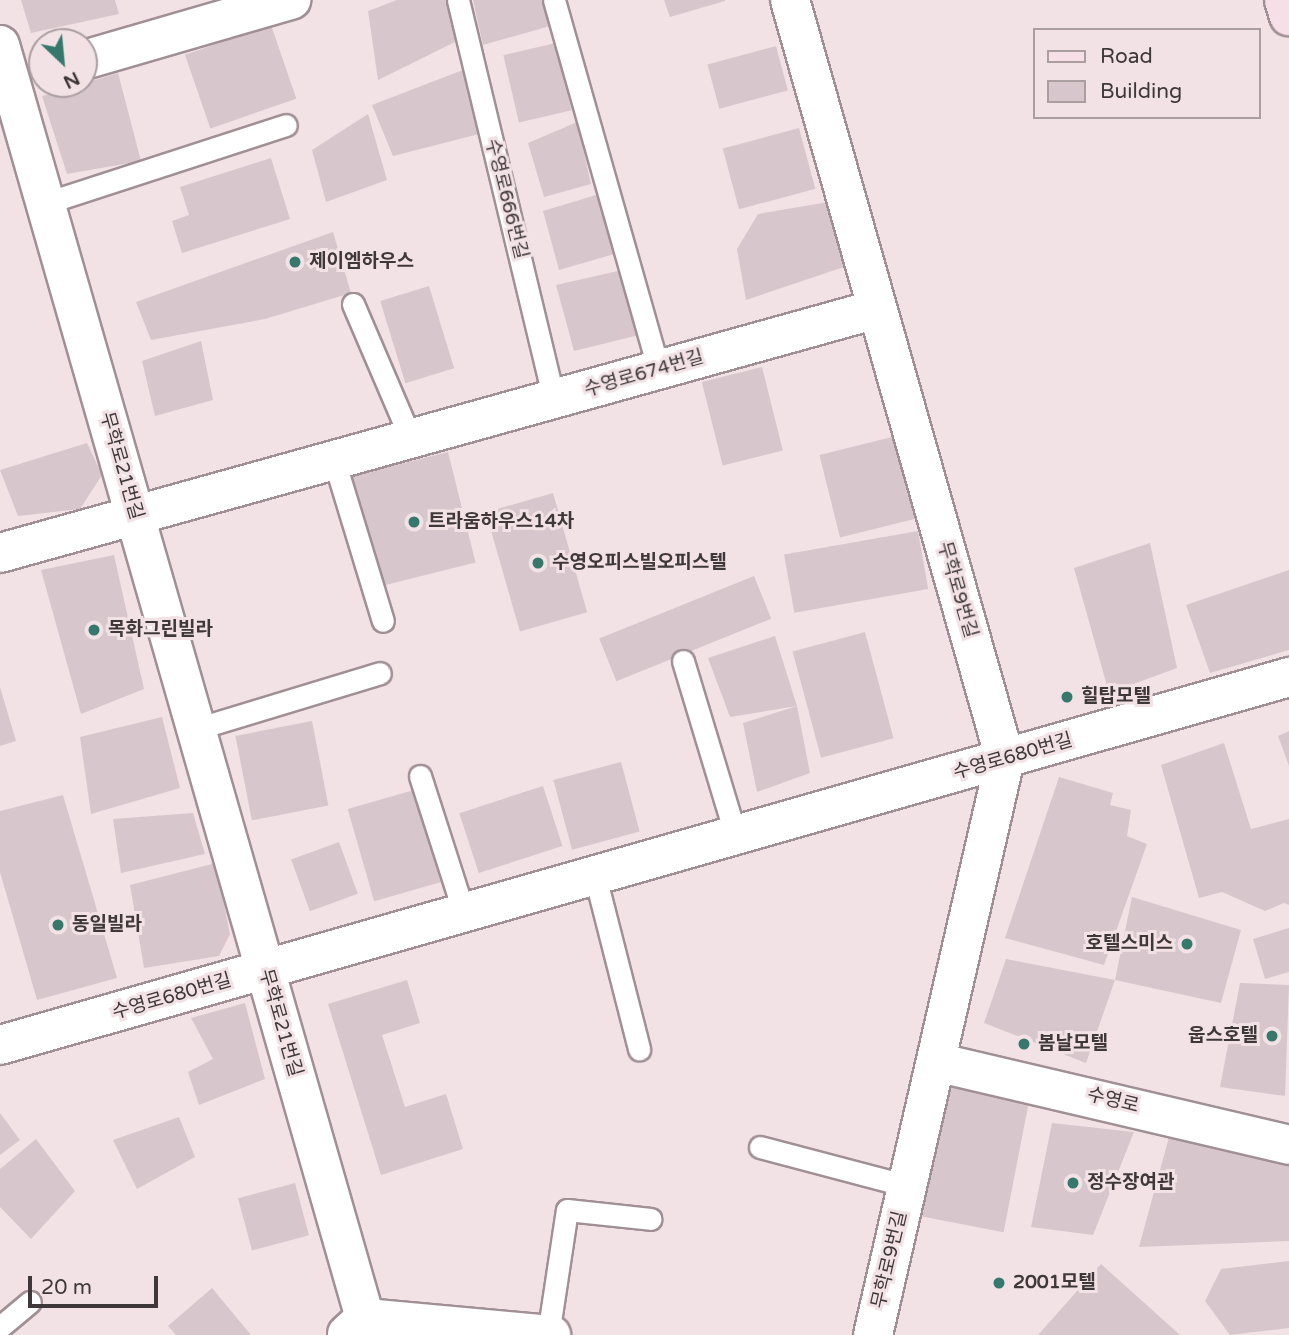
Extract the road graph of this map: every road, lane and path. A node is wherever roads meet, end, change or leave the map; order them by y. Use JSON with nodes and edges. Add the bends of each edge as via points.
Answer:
{"nodes":[{"id":1,"x":291,"y":0,"type":"edge"},
{"id":2,"x":458,"y":0,"type":"edge"},
{"id":3,"x":554,"y":0,"type":"edge"},
{"id":4,"x":790,"y":0,"type":"edge"},
{"id":5,"x":1284,"y":0,"type":"edge"},
{"id":6,"x":243,"y":7,"type":"edge"},
{"id":7,"x":1289,"y":16,"type":"edge"},
{"id":8,"x":0,"y":45,"type":"edge"},
{"id":9,"x":98,"y":55,"type":"edge"},
{"id":10,"x":18,"y":79,"type":"edge"},
{"id":11,"x":286,"y":125,"type":"dead end"},
{"id":12,"x":46,"y":203,"type":"junction"},
{"id":13,"x":353,"y":304,"type":"dead end"},
{"id":14,"x":877,"y":309,"type":"junction"},
{"id":15,"x":659,"y":370,"type":"junction"},
{"id":16,"x":554,"y":399,"type":"junction"},
{"id":17,"x":411,"y":439,"type":"junction"},
{"id":18,"x":334,"y":460,"type":"junction"},
{"id":19,"x":135,"y":516,"type":"junction"},
{"id":20,"x":0,"y":553,"type":"edge"},
{"id":21,"x":383,"y":621,"type":"dead end"},
{"id":22,"x":683,"y":661,"type":"dead end"},
{"id":23,"x":380,"y":673,"type":"dead end"},
{"id":24,"x":1289,"y":677,"type":"edge"},
{"id":25,"x":196,"y":729,"type":"junction"},
{"id":26,"x":1005,"y":759,"type":"junction"},
{"id":27,"x":420,"y":776,"type":"dead end"},
{"id":28,"x":736,"y":836,"type":"junction"},
{"id":29,"x":595,"y":876,"type":"junction"},
{"id":30,"x":464,"y":913,"type":"junction"},
{"id":31,"x":265,"y":970,"type":"junction"},
{"id":32,"x":0,"y":1045,"type":"edge"},
{"id":33,"x":639,"y":1049,"type":"dead end"},
{"id":34,"x":936,"y":1062,"type":"junction"},
{"id":35,"x":1289,"y":1144,"type":"edge"},
{"id":36,"x":760,"y":1147,"type":"dead end"},
{"id":37,"x":908,"y":1186,"type":"junction"},
{"id":38,"x":651,"y":1219,"type":"dead end"},
{"id":39,"x":30,"y":1302,"type":"dead end"},
{"id":40,"x":355,"y":1326,"type":"edge"},
{"id":41,"x":0,"y":1327,"type":"edge"},
{"id":42,"x":550,"y":1335,"type":"edge"},
{"id":43,"x":873,"y":1335,"type":"edge"}],
"edges":[{"from":1,"to":6,"type":"street"},
{"from":2,"to":16,"type":"lane","name":"수영로666번길"},
{"from":3,"to":15,"type":"lane"},
{"from":4,"to":14,"type":"street","name":"무학로9번길"},
{"from":5,"to":7,"type":"main road"},
{"from":6,"to":9,"type":"street"},
{"from":8,"to":10,"type":"street","name":"무학로21번길"},
{"from":10,"to":12,"type":"street","name":"무학로21번길"},
{"from":11,"to":12,"type":"lane"},
{"from":12,"to":19,"type":"street","name":"무학로21번길"},
{"from":13,"to":17,"type":"lane"},
{"from":14,"to":15,"type":"street","name":"수영로674번길"},
{"from":14,"to":26,"type":"street","name":"무학로9번길"},
{"from":15,"to":16,"type":"street","name":"수영로674번길"},
{"from":16,"to":17,"type":"street","name":"수영로674번길"},
{"from":17,"to":18,"type":"street","name":"수영로674번길"},
{"from":18,"to":19,"type":"street","name":"수영로674번길"},
{"from":18,"to":21,"type":"lane"},
{"from":19,"to":20,"type":"street","name":"수영로674번길"},
{"from":19,"to":25,"type":"street","name":"무학로21번길"},
{"from":22,"to":28,"type":"lane"},
{"from":23,"to":25,"type":"lane"},
{"from":24,"to":26,"type":"street","name":"수영로680번길"},
{"from":25,"to":31,"type":"street","name":"무학로21번길"},
{"from":26,"to":28,"type":"street","name":"수영로680번길"},
{"from":26,"to":34,"type":"street","name":"무학로9번길"},
{"from":27,"to":30,"type":"lane"},
{"from":28,"to":29,"type":"street","name":"수영로680번길"},
{"from":29,"to":30,"type":"street","name":"수영로680번길"},
{"from":29,"to":33,"type":"lane"},
{"from":30,"to":31,"type":"street","name":"수영로680번길"},
{"from":31,"to":32,"type":"street","name":"수영로680번길"},
{"from":31,"to":40,"type":"street","name":"무학로21번길"},
{"from":34,"to":35,"type":"street","name":"수영로"},
{"from":34,"to":37,"type":"street","name":"무학로9번길"},
{"from":36,"to":37,"type":"lane","name":"무학로9번길"},
{"from":37,"to":43,"type":"street","name":"무학로9번길"},
{"from":38,"to":42,"type":"lane","via":[[567,1210]]},
{"from":39,"to":41,"type":"lane"},
{"from":40,"to":42,"type":"street"}]}
